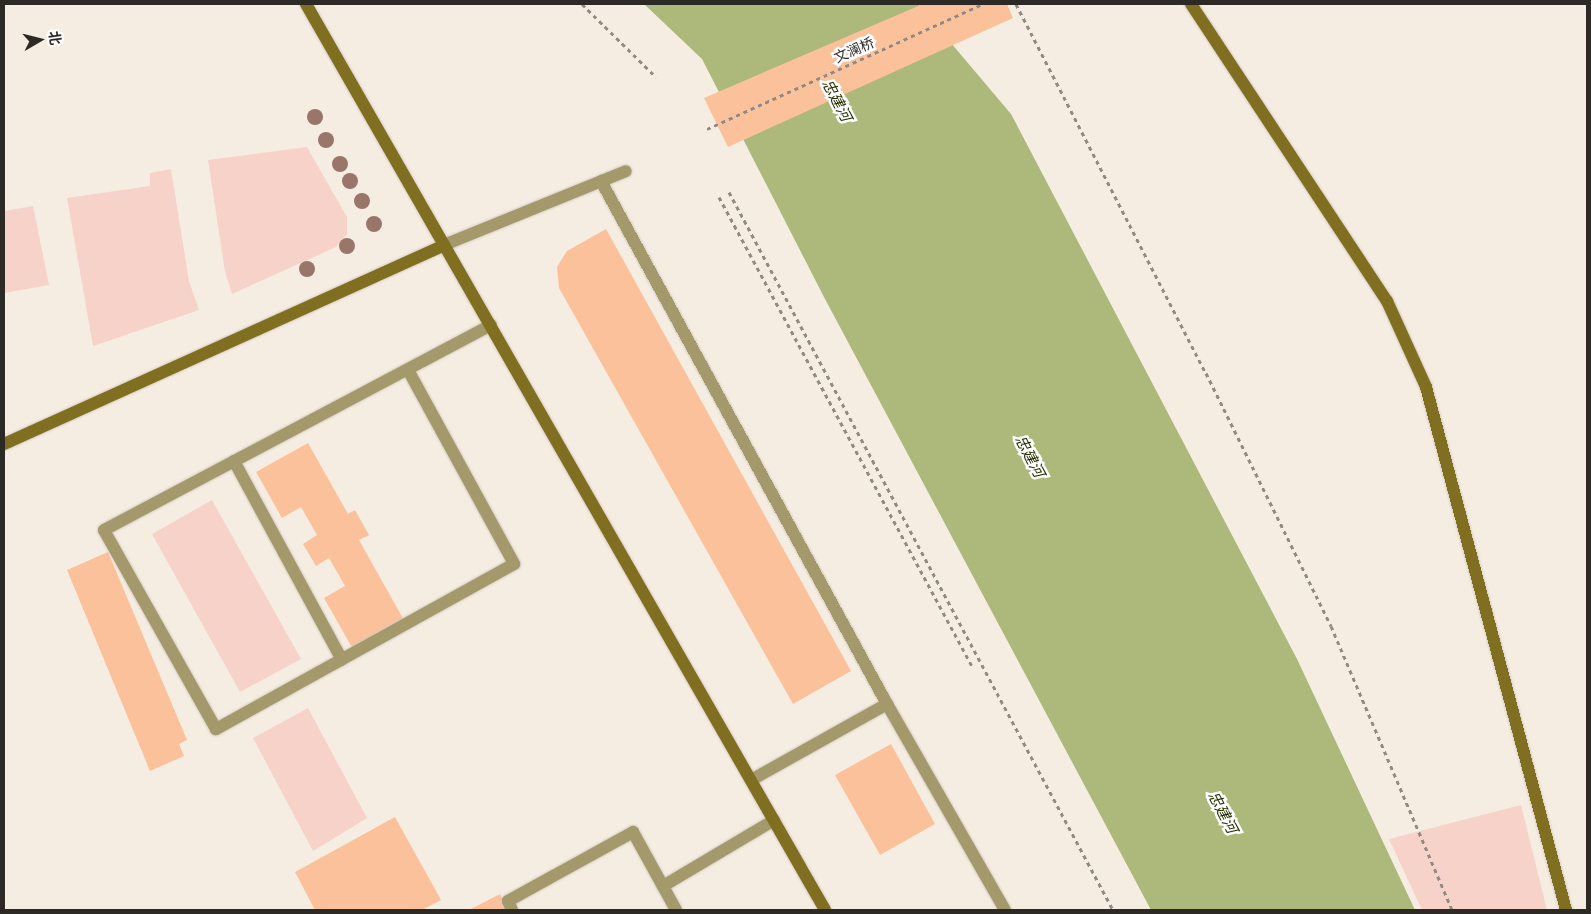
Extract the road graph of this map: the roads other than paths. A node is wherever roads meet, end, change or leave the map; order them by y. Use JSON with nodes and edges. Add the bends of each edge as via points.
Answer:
{"nodes":[{"id":1,"x":306,"y":4,"type":"edge"},
{"id":2,"x":1191,"y":4,"type":"edge"},
{"id":3,"x":626,"y":171,"type":"dead end"},
{"id":4,"x":601,"y":182,"type":"junction"},
{"id":5,"x":444,"y":245,"type":"junction"},
{"id":6,"x":492,"y":326,"type":"junction"},
{"id":7,"x":408,"y":370,"type":"junction"},
{"id":8,"x":4,"y":444,"type":"edge"},
{"id":9,"x":234,"y":462,"type":"junction"},
{"id":10,"x":342,"y":660,"type":"junction"},
{"id":11,"x":887,"y":704,"type":"junction"},
{"id":12,"x":751,"y":780,"type":"junction"},
{"id":13,"x":774,"y":820,"type":"junction"},
{"id":14,"x":663,"y":886,"type":"junction"},
{"id":15,"x":512,"y":910,"type":"edge"},
{"id":16,"x":676,"y":910,"type":"edge"},
{"id":17,"x":826,"y":910,"type":"edge"},
{"id":18,"x":1005,"y":910,"type":"edge"},
{"id":19,"x":1566,"y":910,"type":"edge"}],
"edges":[{"from":1,"to":5,"type":"main road"},
{"from":2,"to":19,"type":"main road","via":[[1387,301],[1426,387]]},
{"from":3,"to":4,"type":"lane"},
{"from":4,"to":5,"type":"lane"},
{"from":4,"to":11,"type":"lane"},
{"from":5,"to":6,"type":"main road"},
{"from":5,"to":8,"type":"main road"},
{"from":6,"to":7,"type":"lane"},
{"from":6,"to":12,"type":"main road"},
{"from":7,"to":9,"type":"lane"},
{"from":7,"to":10,"type":"lane","via":[[514,564]]},
{"from":9,"to":10,"type":"lane"},
{"from":9,"to":10,"type":"lane","via":[[104,530],[216,729]]},
{"from":11,"to":12,"type":"lane"},
{"from":11,"to":18,"type":"lane"},
{"from":12,"to":13,"type":"main road"},
{"from":13,"to":14,"type":"lane"},
{"from":13,"to":17,"type":"main road"},
{"from":14,"to":15,"type":"lane","via":[[633,832],[508,901]]},
{"from":14,"to":16,"type":"lane"}]}
